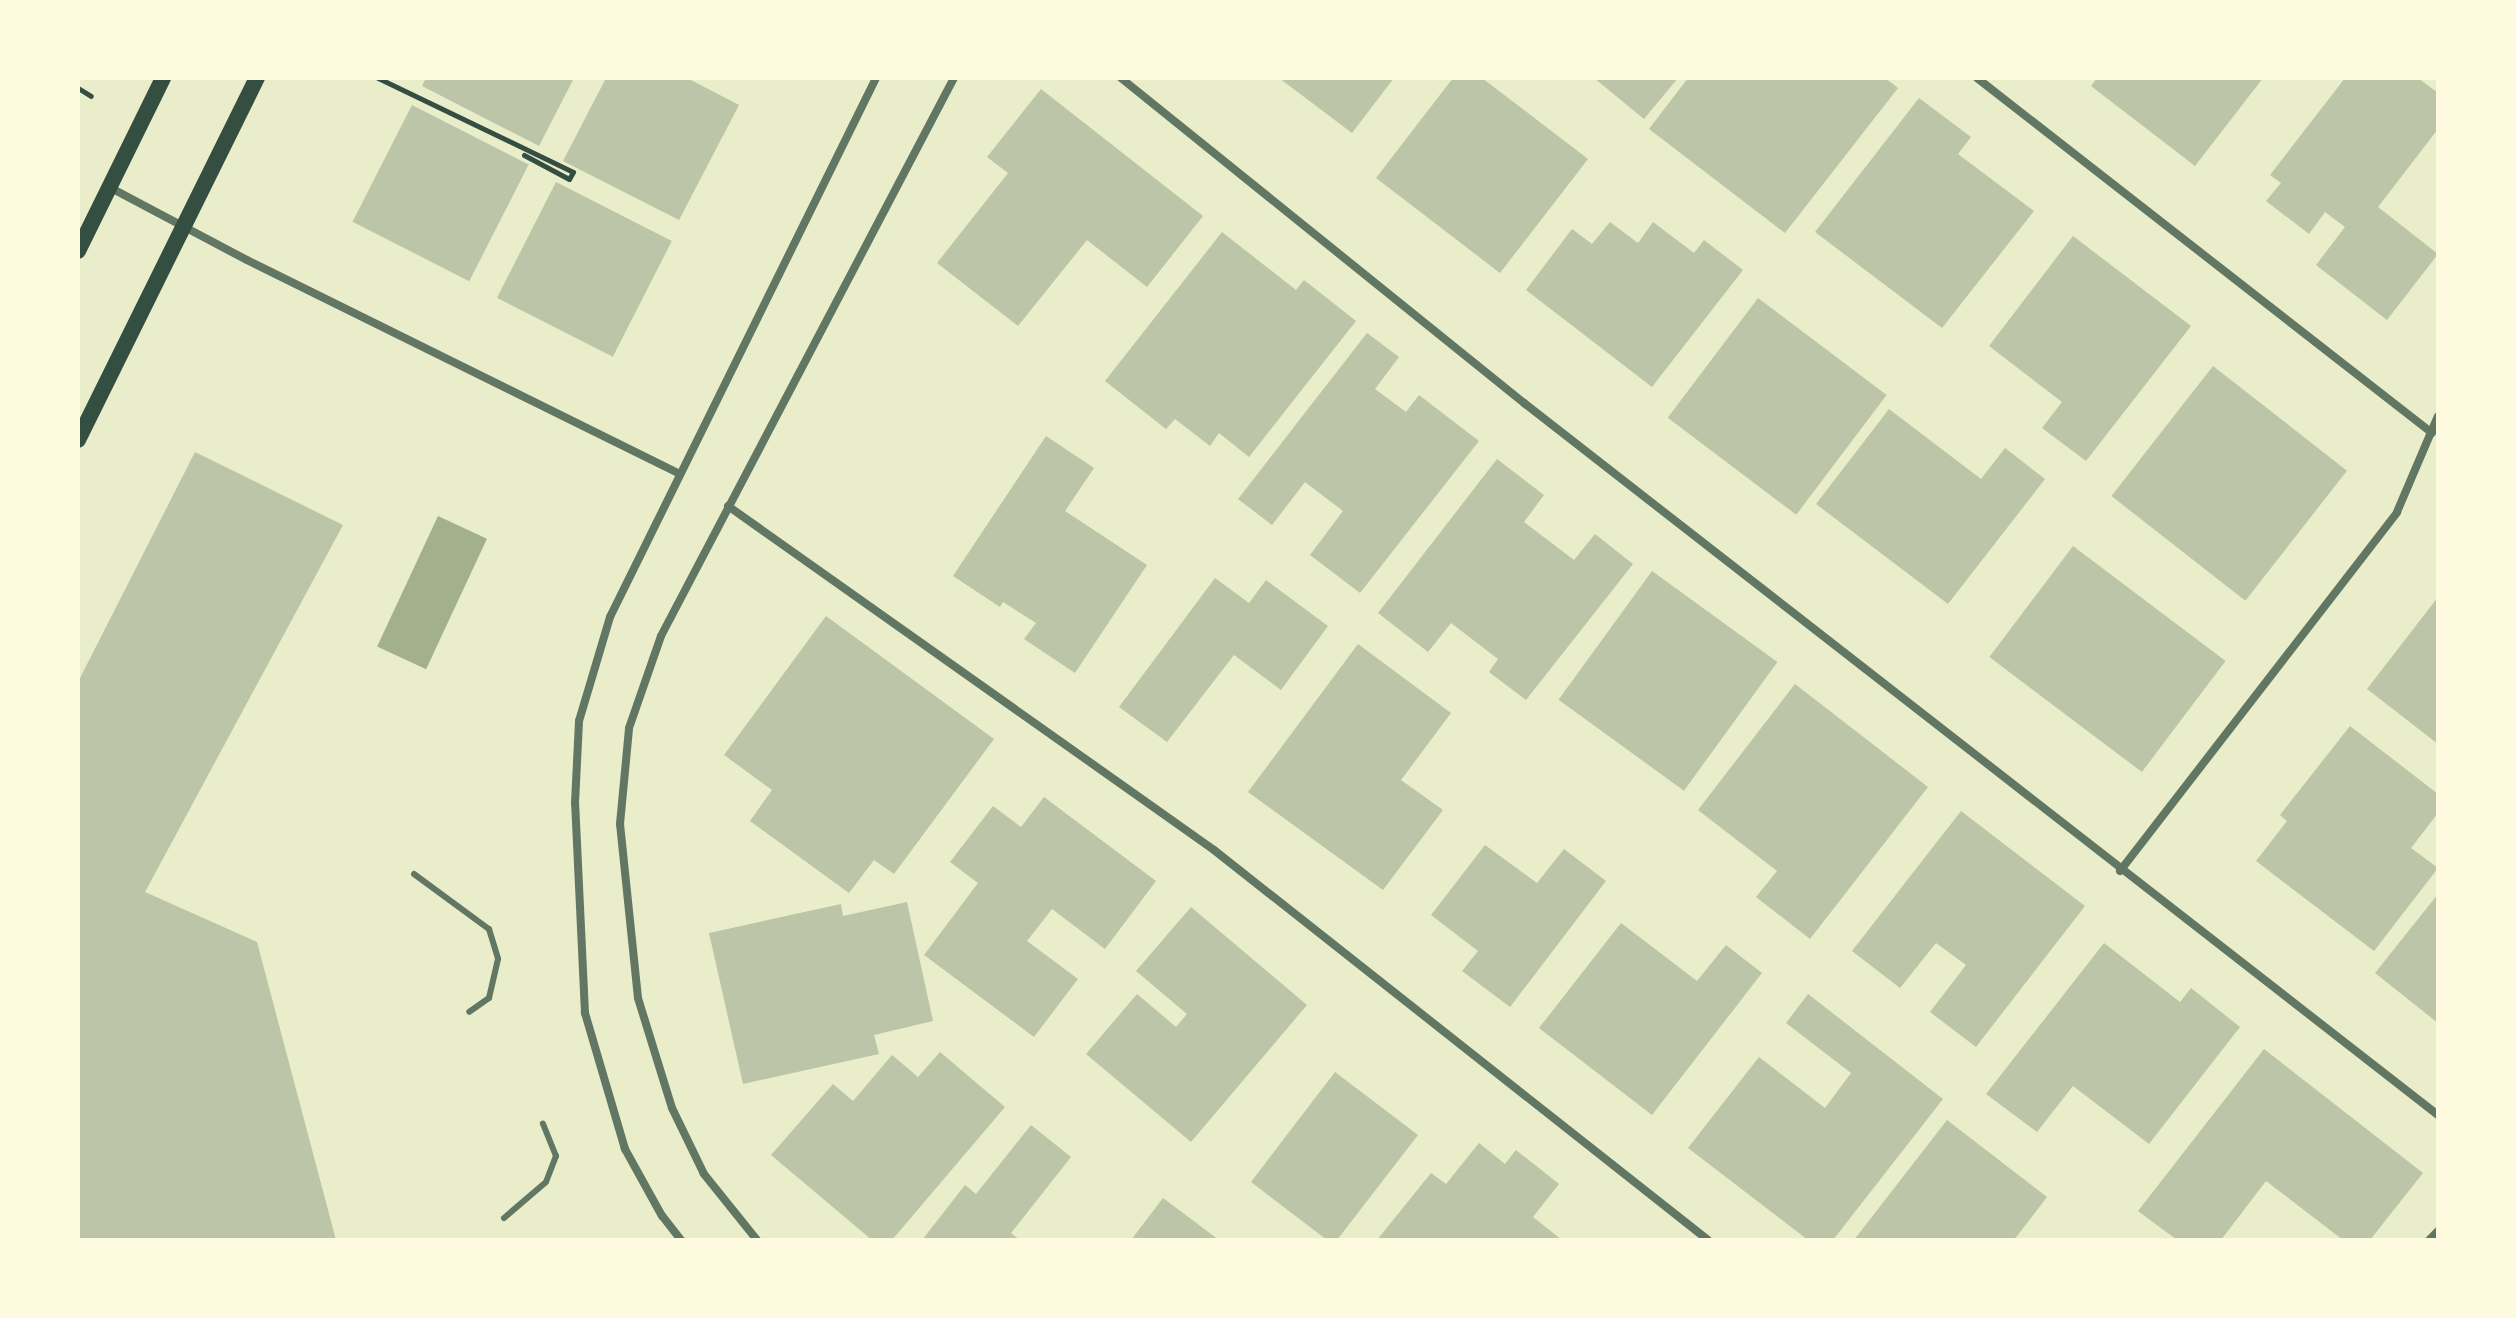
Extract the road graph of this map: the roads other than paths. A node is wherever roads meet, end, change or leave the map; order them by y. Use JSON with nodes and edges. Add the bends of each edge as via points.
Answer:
{"nodes":[{"id":1,"x":163,"y":78,"type":"edge"},
{"id":2,"x":257,"y":78,"type":"edge"},
{"id":3,"x":876,"y":78,"type":"edge"},
{"id":4,"x":954,"y":78,"type":"edge"},
{"id":5,"x":1121,"y":78,"type":"edge"},
{"id":6,"x":1977,"y":78,"type":"edge"},
{"id":7,"x":109,"y":187,"type":"junction"},
{"id":8,"x":182,"y":227,"type":"junction"},
{"id":9,"x":78,"y":251,"type":"edge"},
{"id":10,"x":2438,"y":416,"type":"edge"},
{"id":11,"x":2432,"y":433,"type":"junction"},
{"id":12,"x":78,"y":440,"type":"edge"},
{"id":13,"x":680,"y":474,"type":"junction"},
{"id":14,"x":728,"y":506,"type":"junction"},
{"id":15,"x":2120,"y":871,"type":"junction"},
{"id":16,"x":414,"y":874,"type":"dead end"},
{"id":17,"x":469,"y":1012,"type":"dead end"},
{"id":18,"x":2438,"y":1115,"type":"edge"},
{"id":19,"x":543,"y":1124,"type":"dead end"},
{"id":20,"x":504,"y":1218,"type":"dead end"},
{"id":21,"x":2438,"y":1231,"type":"edge"},
{"id":22,"x":681,"y":1240,"type":"edge"},
{"id":23,"x":757,"y":1240,"type":"edge"},
{"id":24,"x":1708,"y":1240,"type":"edge"},
{"id":25,"x":2429,"y":1240,"type":"edge"}],
"edges":[{"from":1,"to":7,"type":"main road"},
{"from":2,"to":8,"type":"main road"},
{"from":3,"to":13,"type":"street"},
{"from":4,"to":14,"type":"street"},
{"from":5,"to":15,"type":"street"},
{"from":6,"to":11,"type":"street"},
{"from":7,"to":8,"type":"street"},
{"from":7,"to":9,"type":"main road"},
{"from":8,"to":12,"type":"main road"},
{"from":8,"to":13,"type":"street"},
{"from":10,"to":11,"type":"street"},
{"from":11,"to":15,"type":"street","via":[[2397,512]]},
{"from":13,"to":22,"type":"street","via":[[610,617],[579,721],[575,803],[585,1013],[625,1149]]},
{"from":14,"to":23,"type":"street","via":[[661,636],[633,715],[620,824],[638,998],[672,1108],[704,1174]]},
{"from":14,"to":24,"type":"street","via":[[1214,850]]},
{"from":15,"to":18,"type":"street"},
{"from":16,"to":17,"type":"lane","via":[[489,929],[498,959],[489,998]]},
{"from":19,"to":20,"type":"lane","via":[[556,1156],[546,1182]]},
{"from":21,"to":25,"type":"street"}]}
